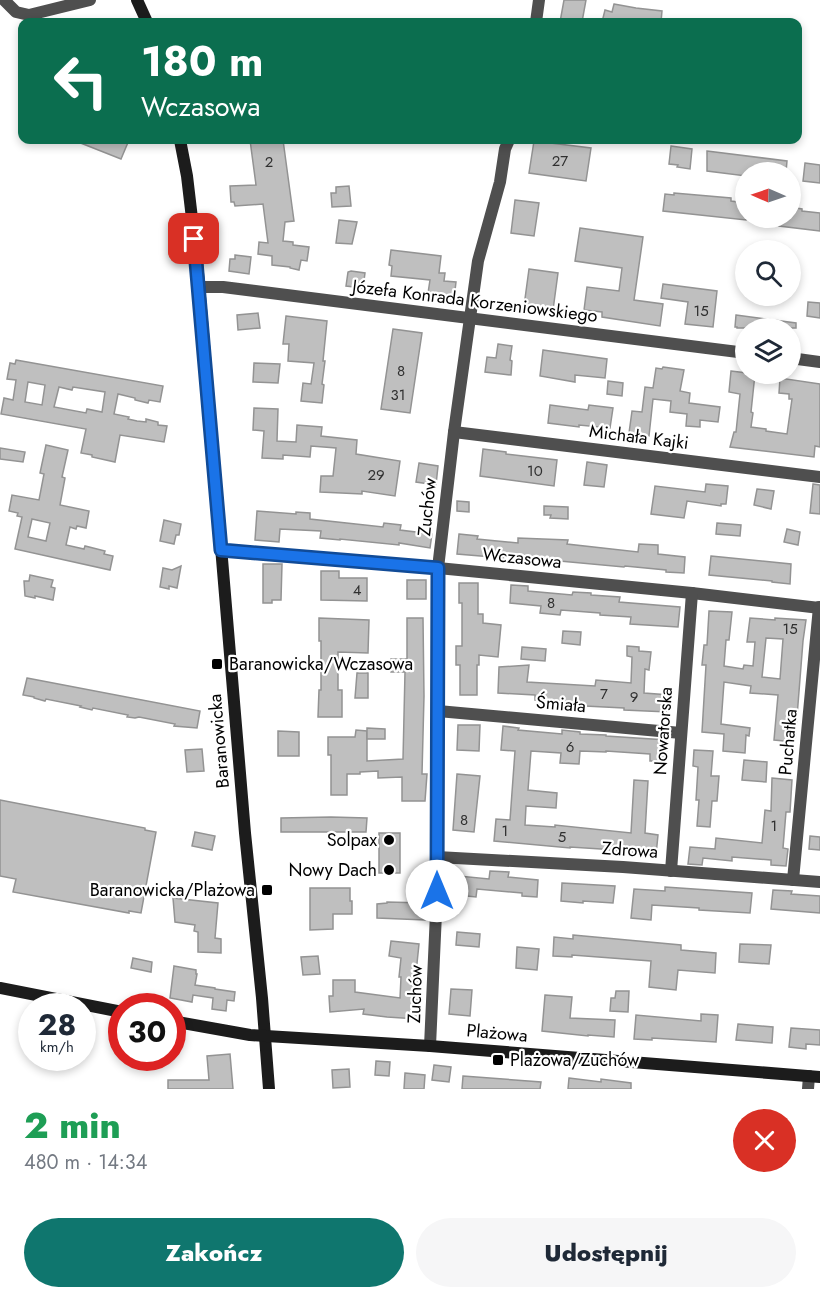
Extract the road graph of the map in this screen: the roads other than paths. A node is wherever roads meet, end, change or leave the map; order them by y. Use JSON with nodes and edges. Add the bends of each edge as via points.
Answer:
{"nodes":[{"id":1,"x":4,"y":0,"type":"edge"},
{"id":2,"x":90,"y":0,"type":"edge"},
{"id":3,"x":137,"y":0,"type":"edge"},
{"id":4,"x":539,"y":0,"type":"edge"},
{"id":5,"x":145,"y":18,"type":"edge"},
{"id":6,"x":537,"y":18,"type":"edge"},
{"id":7,"x":181,"y":144,"type":"edge"},
{"id":8,"x":508,"y":144,"type":"edge"},
{"id":9,"x":199,"y":287,"type":"junction"},
{"id":10,"x":469,"y":319,"type":"junction"},
{"id":11,"x":735,"y":352,"type":"edge"},
{"id":12,"x":801,"y":359,"type":"edge"},
{"id":13,"x":820,"y":362,"type":"edge"},
{"id":14,"x":454,"y":432,"type":"junction"},
{"id":15,"x":820,"y":477,"type":"edge"},
{"id":16,"x":221,"y":550,"type":"junction"},
{"id":17,"x":438,"y":568,"type":"junction"},
{"id":18,"x":692,"y":593,"type":"junction"},
{"id":19,"x":819,"y":608,"type":"edge"},
{"id":20,"x":438,"y":711,"type":"junction"},
{"id":21,"x":681,"y":733,"type":"junction"},
{"id":22,"x":437,"y":857,"type":"junction"},
{"id":23,"x":671,"y":871,"type":"junction"},
{"id":24,"x":793,"y":880,"type":"junction"},
{"id":25,"x":820,"y":882,"type":"edge"},
{"id":26,"x":0,"y":988,"type":"edge"},
{"id":27,"x":108,"y":1008,"type":"edge"},
{"id":28,"x":186,"y":1024,"type":"edge"},
{"id":29,"x":265,"y":1036,"type":"junction"},
{"id":30,"x":430,"y":1046,"type":"junction"},
{"id":31,"x":815,"y":1076,"type":"edge"},
{"id":32,"x":269,"y":1089,"type":"edge"},
{"id":33,"x":808,"y":1089,"type":"edge"}],
"edges":[{"from":1,"to":2,"type":"street","via":[[16,12],[29,15]]},
{"from":3,"to":5,"type":"street"},
{"from":4,"to":6,"type":"street"},
{"from":7,"to":9,"type":"street","name":"Baranowicka"},
{"from":8,"to":10,"type":"street","name":"Zuchów","via":[[478,261]]},
{"from":9,"to":10,"type":"street","name":"Józefa Konrada Korzeniowskiego"},
{"from":9,"to":16,"type":"street","name":"Baranowicka"},
{"from":10,"to":11,"type":"street","name":"Józefa Konrada Korzeniowskiego"},
{"from":10,"to":14,"type":"street","name":"Zuchów"},
{"from":12,"to":13,"type":"street"},
{"from":14,"to":15,"type":"street","name":"Michała Kajki"},
{"from":14,"to":17,"type":"street","name":"Zuchów"},
{"from":16,"to":17,"type":"street","name":"Wczasowa"},
{"from":16,"to":29,"type":"street","name":"Baranowicka"},
{"from":17,"to":18,"type":"street","name":"Wczasowa"},
{"from":17,"to":20,"type":"street","name":"Zuchów"},
{"from":18,"to":19,"type":"street","name":"Wczasowa"},
{"from":18,"to":21,"type":"street","name":"Nowatorska"},
{"from":19,"to":24,"type":"street","name":"Puchatka"},
{"from":20,"to":21,"type":"street","name":"Śmiała"},
{"from":20,"to":22,"type":"street","name":"Zuchów"},
{"from":21,"to":23,"type":"street","name":"Nowatorska"},
{"from":22,"to":23,"type":"street","name":"Zdrowa"},
{"from":22,"to":30,"type":"street","name":"Zuchów"},
{"from":23,"to":24,"type":"street","name":"Zdrowa"},
{"from":24,"to":25,"type":"street","name":"Zdrowa"},
{"from":26,"to":27,"type":"street"},
{"from":28,"to":29,"type":"street","name":"Plażowa"},
{"from":29,"to":30,"type":"street","name":"Plażowa"},
{"from":29,"to":32,"type":"street","name":"Baranowicka"},
{"from":30,"to":31,"type":"street","name":"Plażowa"},
{"from":31,"to":33,"type":"street"}]}
